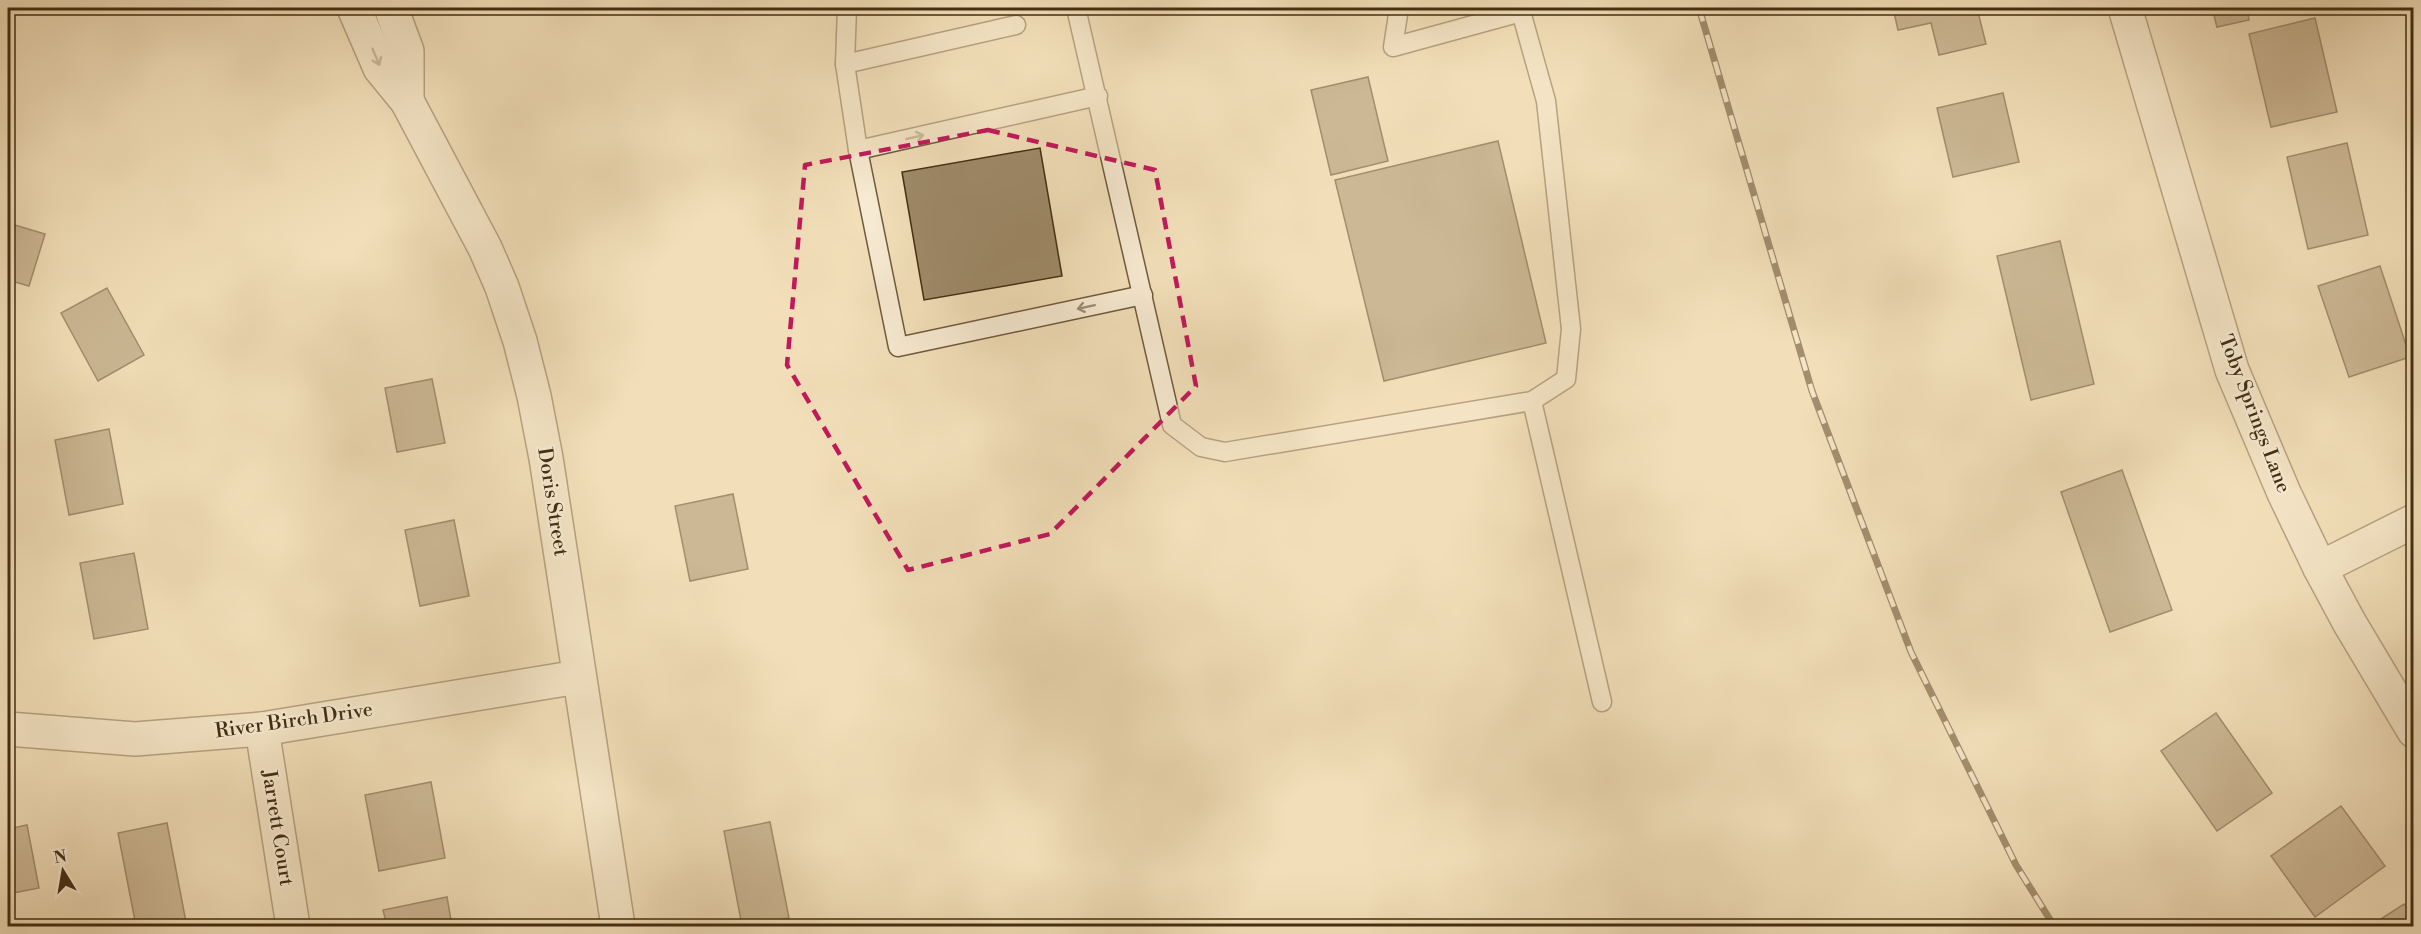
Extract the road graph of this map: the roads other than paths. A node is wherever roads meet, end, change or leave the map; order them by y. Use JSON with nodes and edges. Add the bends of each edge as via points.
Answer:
{"nodes":[{"id":1,"x":354,"y":8,"type":"edge"},
{"id":2,"x":391,"y":8,"type":"edge"},
{"id":3,"x":847,"y":8,"type":"edge"},
{"id":4,"x":1077,"y":8,"type":"edge"},
{"id":5,"x":1399,"y":8,"type":"edge"},
{"id":6,"x":2125,"y":8,"type":"edge"},
{"id":7,"x":1521,"y":10,"type":"edge"},
{"id":8,"x":1016,"y":25,"type":"dead end"},
{"id":9,"x":845,"y":64,"type":"junction"},
{"id":10,"x":1098,"y":96,"type":"junction"},
{"id":11,"x":407,"y":101,"type":"junction"},
{"id":12,"x":858,"y":150,"type":"junction"},
{"id":13,"x":1143,"y":295,"type":"junction"},
{"id":14,"x":1532,"y":401,"type":"junction"},
{"id":15,"x":2414,"y":521,"type":"edge"},
{"id":16,"x":2320,"y":568,"type":"junction"},
{"id":17,"x":578,"y":677,"type":"junction"},
{"id":18,"x":1602,"y":702,"type":"dead end"},
{"id":19,"x":8,"y":729,"type":"edge"},
{"id":20,"x":262,"y":729,"type":"junction"},
{"id":21,"x":2414,"y":731,"type":"edge"},
{"id":22,"x":292,"y":927,"type":"edge"},
{"id":23,"x":618,"y":927,"type":"edge"}],
"edges":[{"from":1,"to":11,"type":"street","name":"Doris Street","one_way":true,"via":[[380,68]]},
{"from":2,"to":11,"type":"street","name":"Doris Street","via":[[407,51]]},
{"from":3,"to":9,"type":"lane"},
{"from":4,"to":10,"type":"lane"},
{"from":5,"to":7,"type":"lane","via":[[1393,47]]},
{"from":6,"to":16,"type":"street","name":"Toby Springs Lane","via":[[2232,370]]},
{"from":7,"to":14,"type":"lane","via":[[1546,101],[1571,329],[1566,379]]},
{"from":8,"to":9,"type":"lane"},
{"from":9,"to":12,"type":"lane"},
{"from":12,"to":10,"type":"lane","one_way":true},
{"from":10,"to":13,"type":"lane"},
{"from":11,"to":17,"type":"street","name":"Doris Street","via":[[485,248],[520,341],[546,458]]},
{"from":13,"to":12,"type":"lane","one_way":true,"via":[[898,347]]},
{"from":13,"to":14,"type":"lane","via":[[1173,425],[1201,447],[1234,451]]},
{"from":14,"to":18,"type":"lane"},
{"from":15,"to":16,"type":"street"},
{"from":16,"to":21,"type":"street","name":"Toby Springs Lane"},
{"from":17,"to":20,"type":"street","name":"River Birch Drive"},
{"from":17,"to":23,"type":"street","name":"Doris Street"},
{"from":19,"to":20,"type":"street","name":"River Birch Drive","via":[[135,739]]},
{"from":20,"to":22,"type":"street","name":"Jarrett Court"}]}
